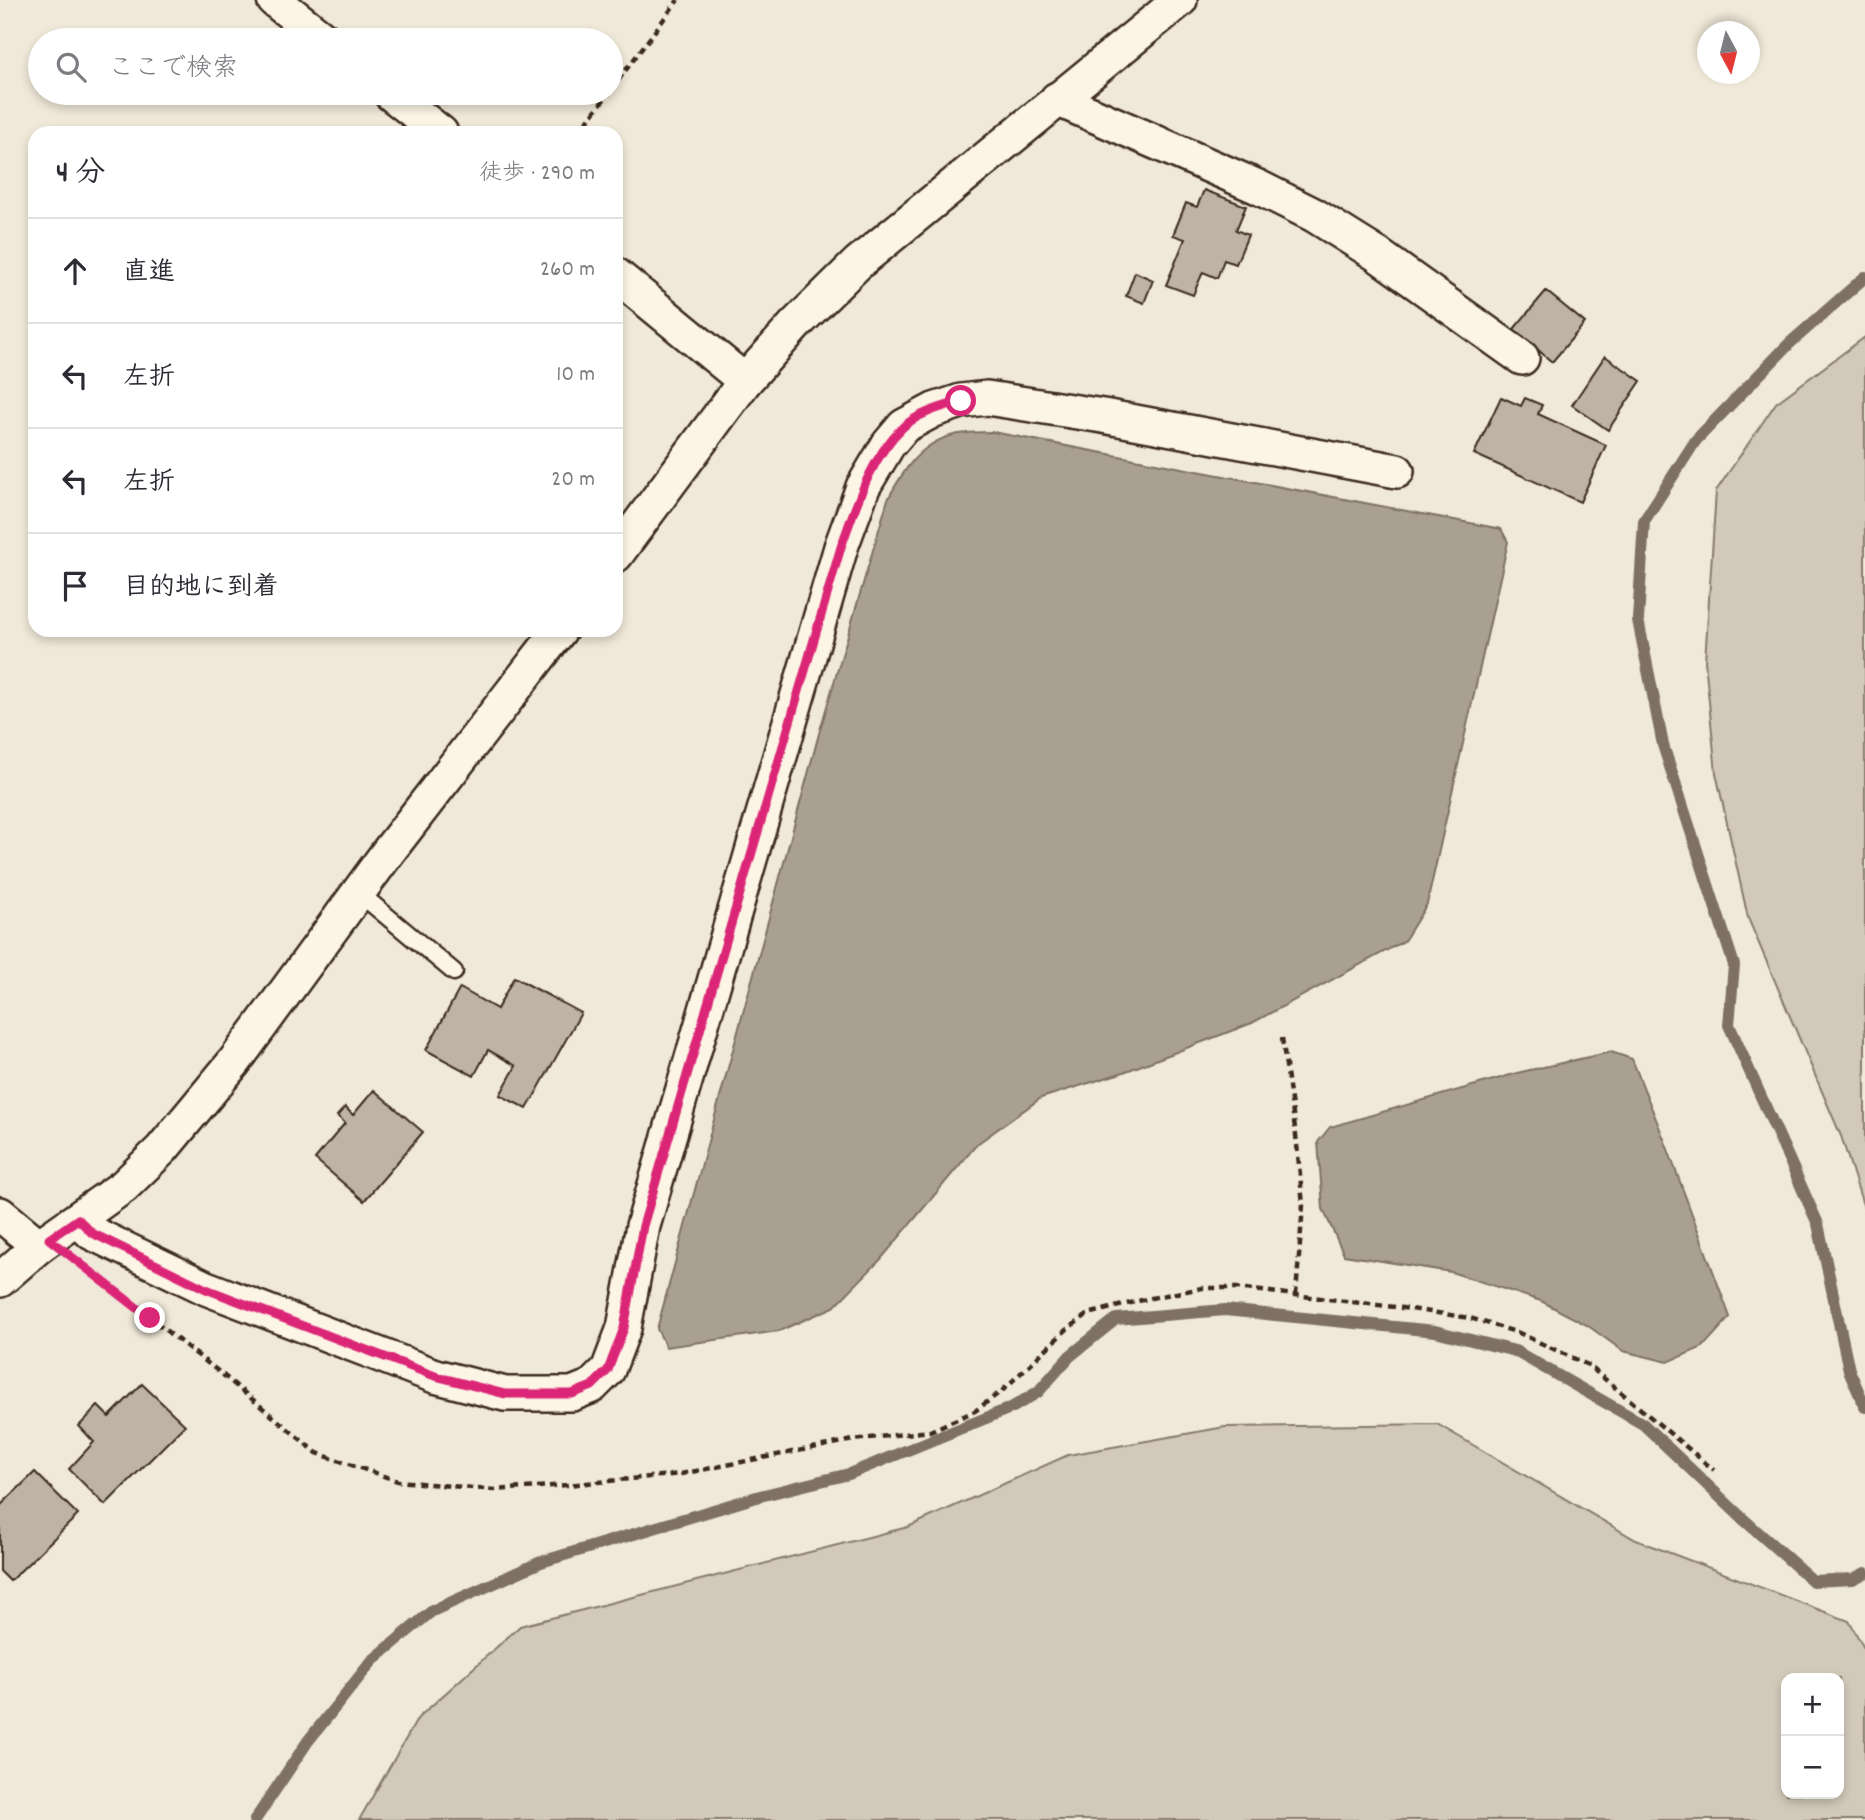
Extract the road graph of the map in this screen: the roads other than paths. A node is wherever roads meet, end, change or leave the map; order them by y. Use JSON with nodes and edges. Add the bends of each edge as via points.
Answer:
{"nodes":[{"id":1,"x":274,"y":0,"type":"edge"},
{"id":2,"x":1180,"y":0,"type":"edge"},
{"id":3,"x":310,"y":28,"type":"edge"},
{"id":4,"x":1057,"y":99,"type":"junction"},
{"id":5,"x":405,"y":105,"type":"edge"},
{"id":6,"x":432,"y":126,"type":"edge"},
{"id":7,"x":623,"y":281,"type":"edge"},
{"id":8,"x":1522,"y":358,"type":"dead end"},
{"id":9,"x":745,"y":381,"type":"junction"},
{"id":10,"x":1397,"y":471,"type":"dead end"},
{"id":11,"x":623,"y":546,"type":"edge"},
{"id":12,"x":555,"y":637,"type":"edge"},
{"id":13,"x":359,"y":893,"type":"junction"},
{"id":14,"x":454,"y":972,"type":"dead end"},
{"id":15,"x":0,"y":1214,"type":"edge"},
{"id":16,"x":78,"y":1219,"type":"junction"},
{"id":17,"x":39,"y":1246,"type":"junction"},
{"id":18,"x":0,"y":1280,"type":"edge"}],
"edges":[{"from":1,"to":3,"type":"street"},
{"from":2,"to":4,"type":"street"},
{"from":4,"to":8,"type":"street","via":[[1314,215]]},
{"from":4,"to":9,"type":"street","via":[[858,263]]},
{"from":5,"to":6,"type":"street"},
{"from":7,"to":9,"type":"street"},
{"from":9,"to":11,"type":"street"},
{"from":10,"to":16,"type":"street","via":[[986,398],[934,410],[904,426],[888,444],[863,487],[841,547],[643,1226],[624,1328],[608,1370],[592,1386],[572,1394],[505,1394],[435,1376],[206,1289],[92,1233]]},
{"from":12,"to":13,"type":"street"},
{"from":13,"to":14,"type":"lane"},
{"from":13,"to":16,"type":"street","via":[[235,1061],[162,1149],[124,1186]]},
{"from":15,"to":17,"type":"street"},
{"from":16,"to":17,"type":"street"},
{"from":17,"to":18,"type":"street"}]}
